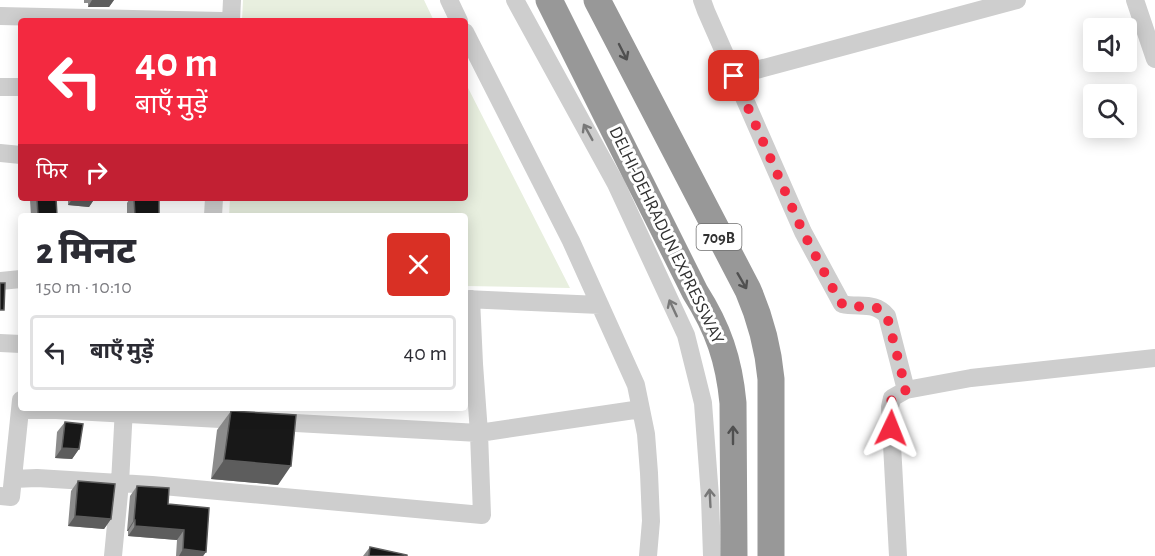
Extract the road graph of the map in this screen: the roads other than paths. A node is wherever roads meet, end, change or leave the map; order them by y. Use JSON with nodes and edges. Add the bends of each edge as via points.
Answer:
{"nodes":[{"id":1,"x":232,"y":0,"type":"edge"},
{"id":2,"x":449,"y":0,"type":"edge"},
{"id":3,"x":516,"y":0,"type":"edge"},
{"id":4,"x":549,"y":0,"type":"edge"},
{"id":5,"x":597,"y":0,"type":"edge"},
{"id":6,"x":702,"y":0,"type":"edge"},
{"id":7,"x":1017,"y":0,"type":"edge"},
{"id":8,"x":1136,"y":0,"type":"edge"},
{"id":9,"x":0,"y":16,"type":"edge"},
{"id":10,"x":88,"y":18,"type":"edge"},
{"id":11,"x":231,"y":18,"type":"edge"},
{"id":12,"x":458,"y":18,"type":"edge"},
{"id":13,"x":468,"y":38,"type":"edge"},
{"id":14,"x":1155,"y":59,"type":"edge"},
{"id":15,"x":734,"y":76,"type":"junction"},
{"id":16,"x":0,"y":87,"type":"edge"},
{"id":17,"x":18,"y":87,"type":"edge"},
{"id":18,"x":0,"y":153,"type":"edge"},
{"id":19,"x":18,"y":155,"type":"edge"},
{"id":20,"x":18,"y":279,"type":"edge"},
{"id":21,"x":0,"y":281,"type":"edge"},
{"id":22,"x":468,"y":299,"type":"edge"},
{"id":23,"x":600,"y":305,"type":"junction"},
{"id":24,"x":0,"y":343,"type":"edge"},
{"id":25,"x":18,"y":344,"type":"edge"},
{"id":26,"x":1155,"y":358,"type":"edge"},
{"id":27,"x":469,"y":364,"type":"edge"},
{"id":28,"x":906,"y":390,"type":"junction"},
{"id":29,"x":641,"y":409,"type":"junction"},
{"id":30,"x":19,"y":411,"type":"edge"},
{"id":31,"x":124,"y":411,"type":"edge"},
{"id":32,"x":479,"y":433,"type":"junction"},
{"id":33,"x":13,"y":479,"type":"junction"},
{"id":34,"x":120,"y":483,"type":"junction"},
{"id":35,"x":0,"y":496,"type":"edge"},
{"id":36,"x":771,"y":555,"type":"edge"},
{"id":37,"x":113,"y":556,"type":"edge"},
{"id":38,"x":648,"y":556,"type":"edge"},
{"id":39,"x":712,"y":556,"type":"edge"},
{"id":40,"x":734,"y":556,"type":"edge"},
{"id":41,"x":898,"y":556,"type":"edge"}],
"edges":[{"from":1,"to":11,"type":"street"},
{"from":2,"to":12,"type":"street"},
{"from":39,"to":3,"type":"street","one_way":true,"via":[[703,404],[686,335],[616,184]]},
{"from":40,"to":4,"type":"highway","name":"DELHI-DEHRADUN EXPRESSWAY","number":"709B","one_way":true,"via":[[734,403],[721,340]]},
{"from":5,"to":36,"type":"highway","number":"709B","one_way":true,"via":[[748,290],[764,331],[771,379]]},
{"from":6,"to":15,"type":"street"},
{"from":7,"to":15,"type":"street"},
{"from":8,"to":14,"type":"street"},
{"from":9,"to":10,"type":"street"},
{"from":13,"to":23,"type":"street"},
{"from":15,"to":28,"type":"street","via":[[803,232],[840,302],[875,307],[887,316]]},
{"from":16,"to":17,"type":"street"},
{"from":18,"to":19,"type":"street"},
{"from":20,"to":21,"type":"street"},
{"from":22,"to":23,"type":"street"},
{"from":22,"to":27,"type":"street"},
{"from":23,"to":29,"type":"street","via":[[636,385]]},
{"from":24,"to":25,"type":"street"},
{"from":26,"to":28,"type":"street","via":[[971,378]]},
{"from":27,"to":32,"type":"street"},
{"from":28,"to":41,"type":"street","via":[[892,398],[890,407]]},
{"from":29,"to":32,"type":"street"},
{"from":29,"to":38,"type":"street","via":[[650,473]]},
{"from":30,"to":33,"type":"street"},
{"from":31,"to":32,"type":"street"},
{"from":31,"to":34,"type":"street"},
{"from":32,"to":34,"type":"street","via":[[482,515]]},
{"from":33,"to":34,"type":"street"},
{"from":33,"to":35,"type":"street","via":[[11,497]]},
{"from":34,"to":37,"type":"street"}]}
